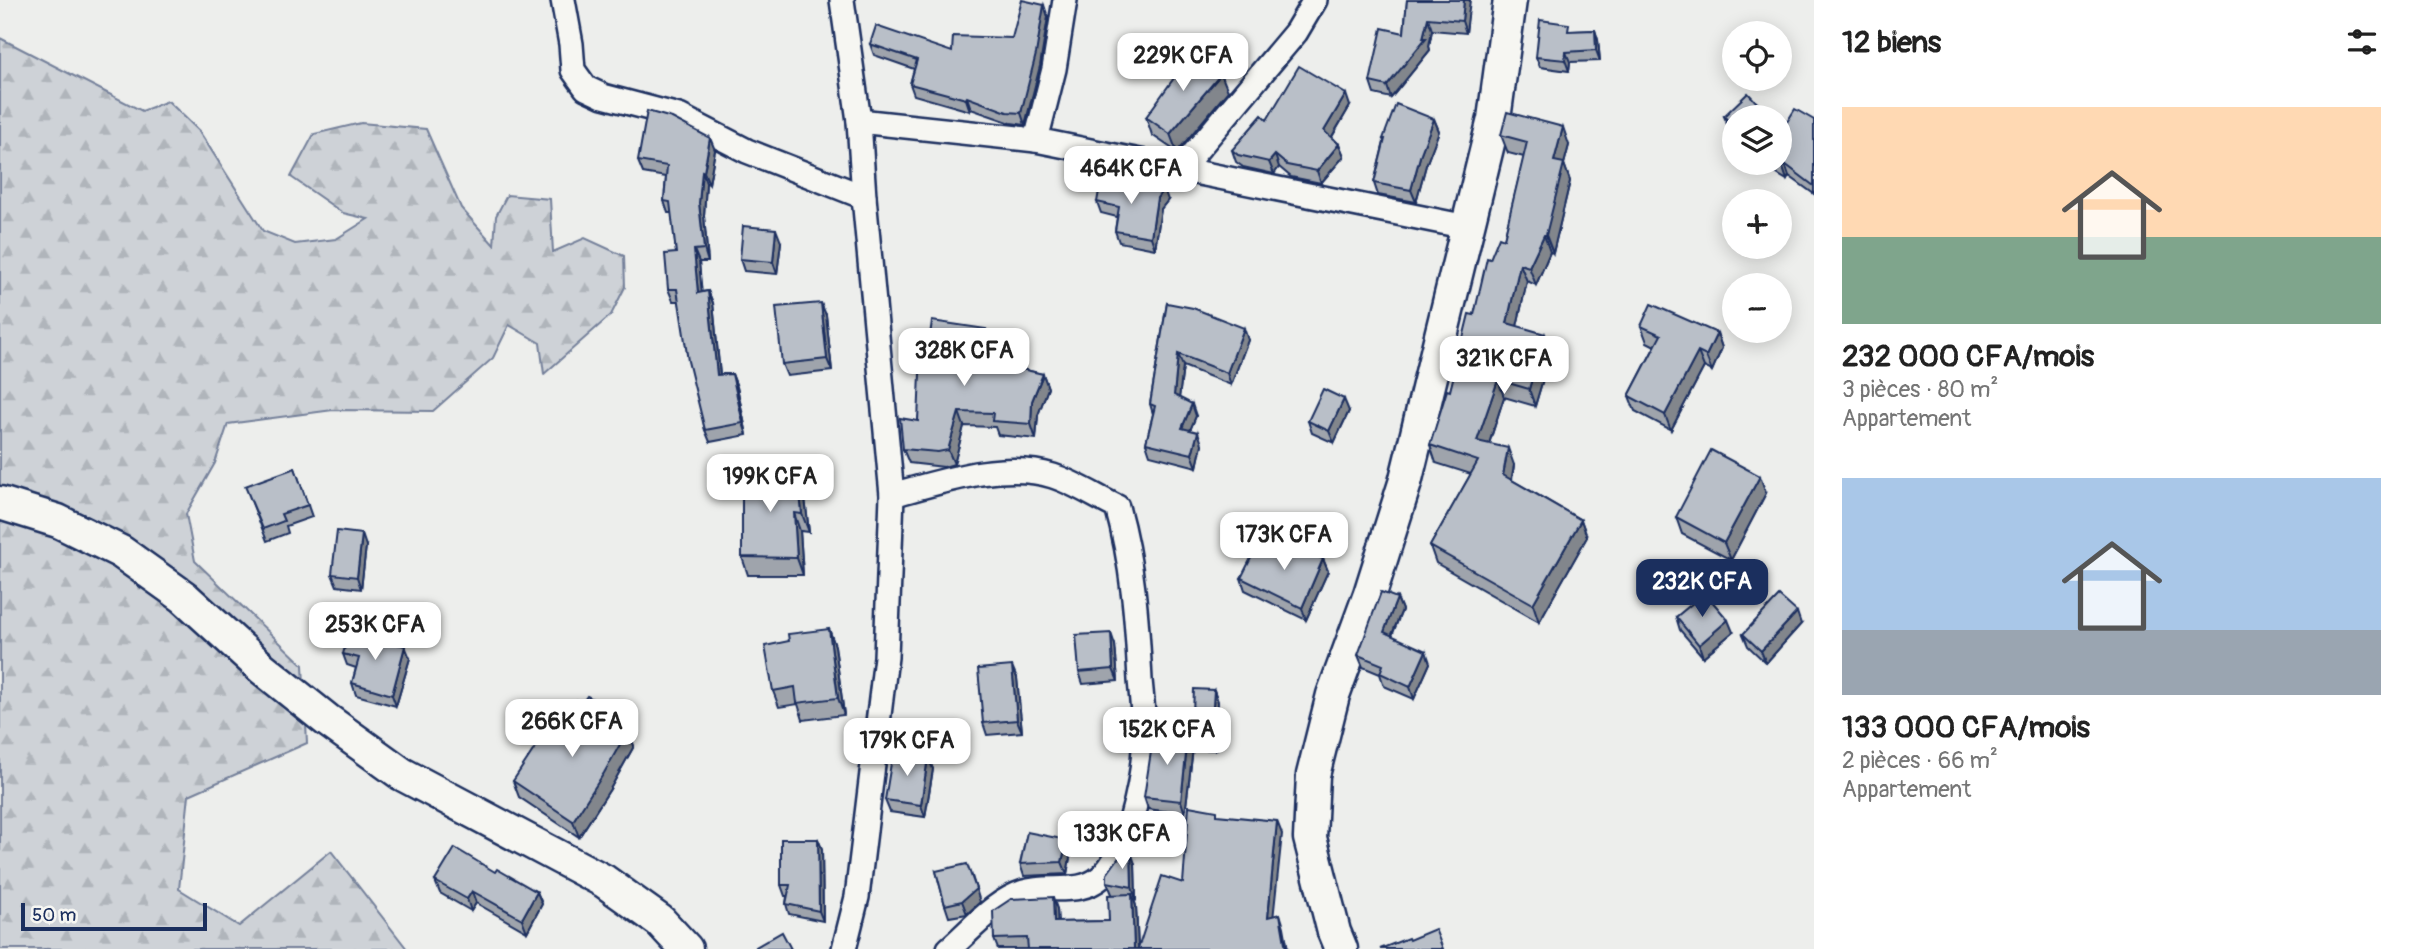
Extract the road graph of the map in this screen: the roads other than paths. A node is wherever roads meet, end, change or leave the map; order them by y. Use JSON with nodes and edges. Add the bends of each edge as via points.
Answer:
{"nodes":[{"id":1,"x":563,"y":0,"type":"edge"},
{"id":2,"x":842,"y":0,"type":"edge"},
{"id":3,"x":1065,"y":0,"type":"edge"},
{"id":4,"x":1315,"y":0,"type":"edge"},
{"id":5,"x":1510,"y":0,"type":"edge"},
{"id":6,"x":859,"y":121,"type":"junction"},
{"id":7,"x":1036,"y":139,"type":"junction"},
{"id":8,"x":1180,"y":170,"type":"junction"},
{"id":9,"x":864,"y":197,"type":"junction"},
{"id":10,"x":1467,"y":227,"type":"junction"},
{"id":11,"x":892,"y":495,"type":"junction"},
{"id":12,"x":0,"y":503,"type":"edge"},
{"id":13,"x":686,"y":949,"type":"edge"},
{"id":14,"x":844,"y":949,"type":"edge"},
{"id":15,"x":949,"y":949,"type":"edge"},
{"id":16,"x":1341,"y":949,"type":"edge"}],
"edges":[{"from":1,"to":9,"type":"street","via":[[573,70],[586,88],[679,116],[747,151]]},
{"from":2,"to":6,"type":"street"},
{"from":3,"to":7,"type":"street"},
{"from":4,"to":8,"type":"street","via":[[1296,33]]},
{"from":5,"to":10,"type":"street","via":[[1494,118]]},
{"from":6,"to":7,"type":"street"},
{"from":6,"to":9,"type":"street"},
{"from":7,"to":8,"type":"street"},
{"from":8,"to":10,"type":"street"},
{"from":9,"to":11,"type":"street"},
{"from":10,"to":16,"type":"street","via":[[1405,483],[1334,695],[1313,775],[1310,838]]},
{"from":11,"to":14,"type":"street","via":[[886,657],[858,897]]},
{"from":11,"to":15,"type":"street","via":[[967,474],[1027,471],[1072,483],[1117,507],[1135,597],[1144,747],[1135,808],[1122,846],[1102,876],[1089,885],[1023,892],[999,905]]},
{"from":12,"to":13,"type":"street","via":[[58,521],[121,552],[184,597],[273,677],[402,774],[604,881],[660,921]]}]}
